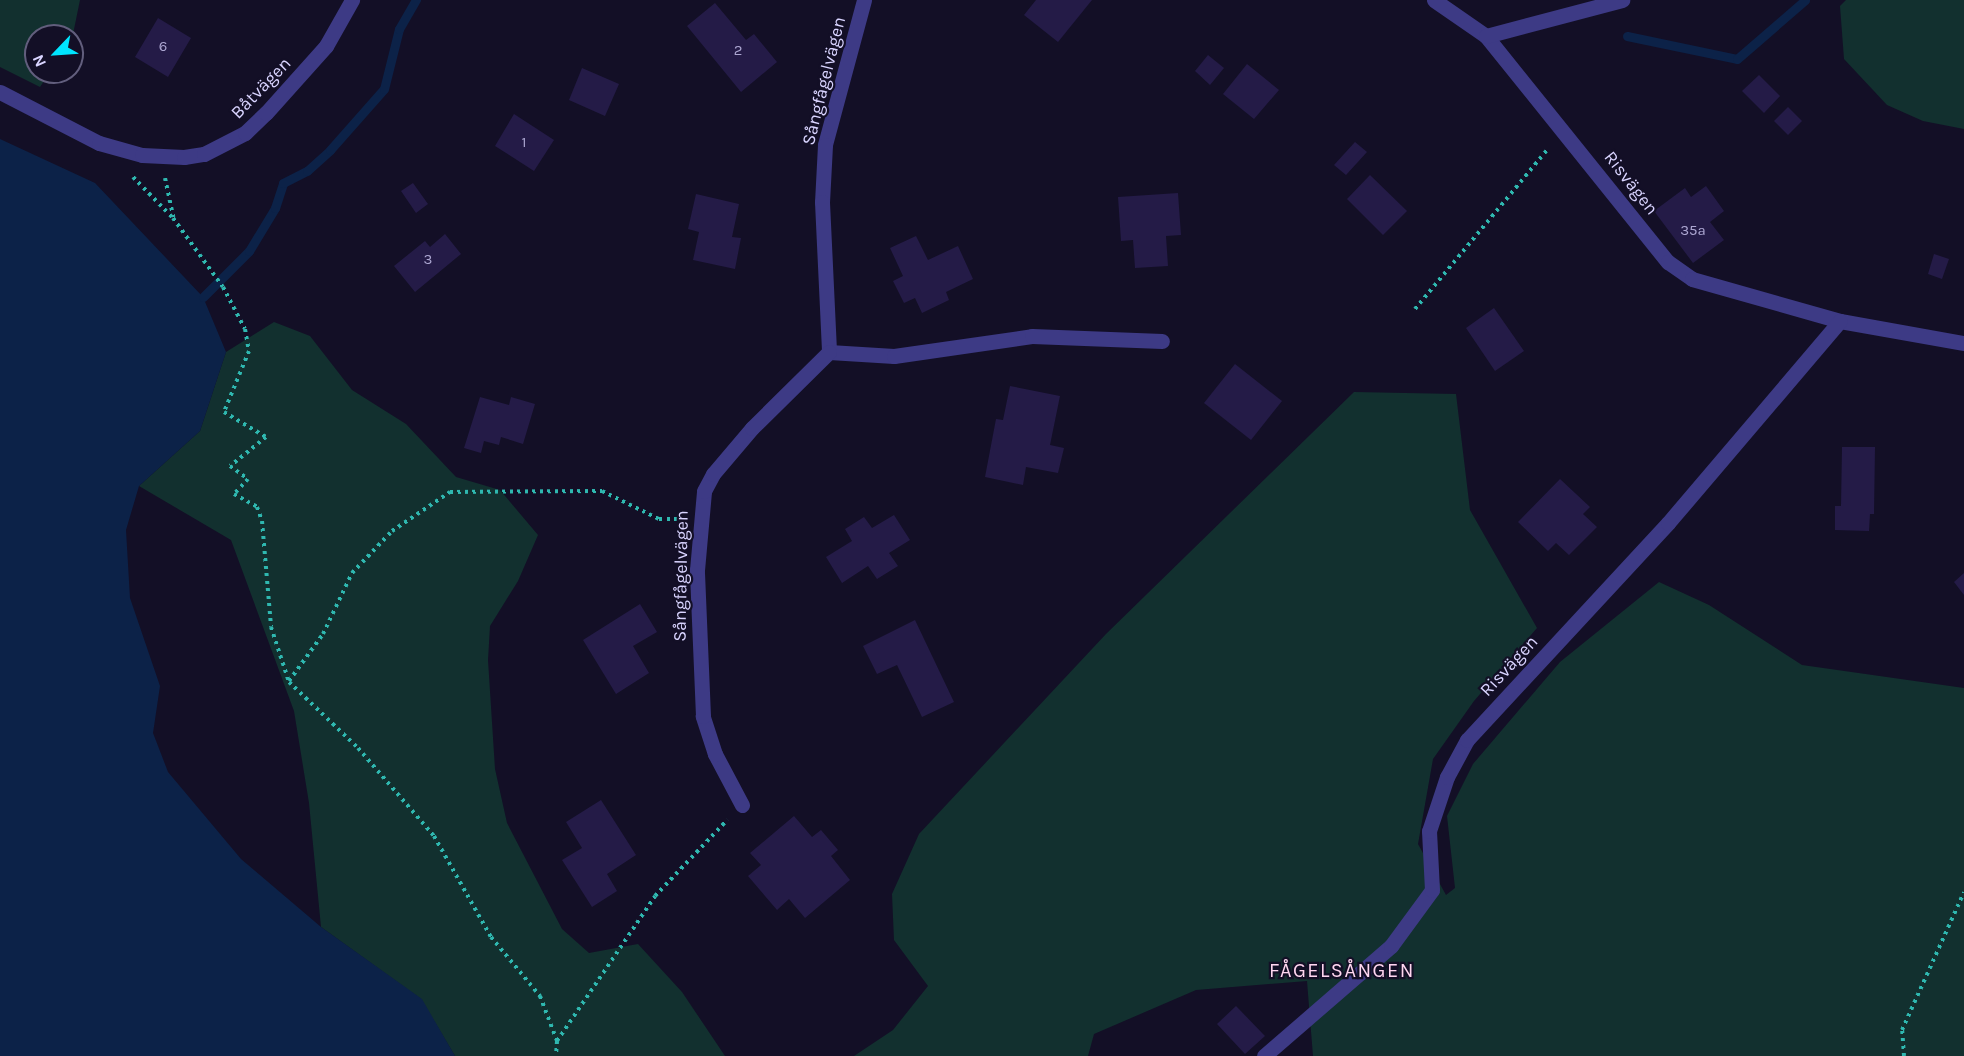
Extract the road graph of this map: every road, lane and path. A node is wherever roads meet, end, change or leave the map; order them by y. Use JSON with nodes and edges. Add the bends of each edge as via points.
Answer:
{"nodes":[{"id":1,"x":352,"y":0,"type":"edge"},
{"id":2,"x":864,"y":0,"type":"edge"},
{"id":3,"x":1434,"y":0,"type":"edge"},
{"id":4,"x":1622,"y":0,"type":"edge"},
{"id":5,"x":1486,"y":36,"type":"junction"},
{"id":6,"x":0,"y":92,"type":"edge"},
{"id":7,"x":1564,"y":130,"type":"junction"},
{"id":8,"x":99,"y":143,"type":"junction"},
{"id":9,"x":160,"y":156,"type":"junction"},
{"id":10,"x":173,"y":218,"type":"junction"},
{"id":11,"x":1415,"y":309,"type":"dead end"},
{"id":12,"x":1840,"y":321,"type":"junction"},
{"id":13,"x":1162,"y":341,"type":"dead end"},
{"id":14,"x":1964,"y":343,"type":"edge"},
{"id":15,"x":829,"y":352,"type":"junction"},
{"id":16,"x":698,"y":520,"type":"junction"},
{"id":17,"x":289,"y":682,"type":"junction"},
{"id":18,"x":742,"y":805,"type":"joint"},
{"id":19,"x":1964,"y":892,"type":"edge"},
{"id":20,"x":557,"y":1041,"type":"junction"},
{"id":21,"x":556,"y":1056,"type":"edge"},
{"id":22,"x":1264,"y":1056,"type":"edge"},
{"id":23,"x":1904,"y":1056,"type":"edge"}],
"edges":[{"from":1,"to":9,"type":"street","name":"Båtvägen","via":[[326,46],[245,133],[204,154]]},
{"from":2,"to":15,"type":"street","name":"Sångfågelvägen","via":[[825,145],[822,202]]},
{"from":3,"to":5,"type":"street","name":"Risvägen"},
{"from":4,"to":5,"type":"street"},
{"from":5,"to":7,"type":"street","name":"Risvägen"},
{"from":6,"to":8,"type":"street","name":"Båtvägen"},
{"from":7,"to":11,"type":"path"},
{"from":7,"to":12,"type":"street","name":"Risvägen","via":[[1668,262],[1692,279]]},
{"from":8,"to":9,"type":"street","name":"Båtvägen","via":[[142,156]]},
{"from":8,"to":10,"type":"path"},
{"from":9,"to":10,"type":"path"},
{"from":10,"to":17,"type":"path","via":[[214,273],[245,329],[249,351],[224,412],[266,437],[230,466],[248,479],[234,494],[257,507],[262,521],[271,627]]},
{"from":12,"to":14,"type":"street","name":"Risvägen"},
{"from":12,"to":22,"type":"street","name":"Risvägen","via":[[1668,523],[1467,740],[1447,777],[1429,831],[1432,890],[1391,946]]},
{"from":13,"to":15,"type":"street","via":[[1032,336],[894,356]]},
{"from":15,"to":16,"type":"street","name":"Sångfågelvägen","via":[[752,428],[713,474],[704,491]]},
{"from":16,"to":17,"type":"path","via":[[658,519],[602,491],[450,492],[392,531],[352,573],[324,634]]},
{"from":16,"to":18,"type":"street","name":"Sångfågelvägen","via":[[703,716],[715,754]]},
{"from":17,"to":20,"type":"path","via":[[358,748],[434,836],[491,937],[540,996]]},
{"from":18,"to":20,"type":"path","via":[[655,896]]},
{"from":19,"to":23,"type":"path","via":[[1902,1030]]},
{"from":20,"to":21,"type":"path"}]}
